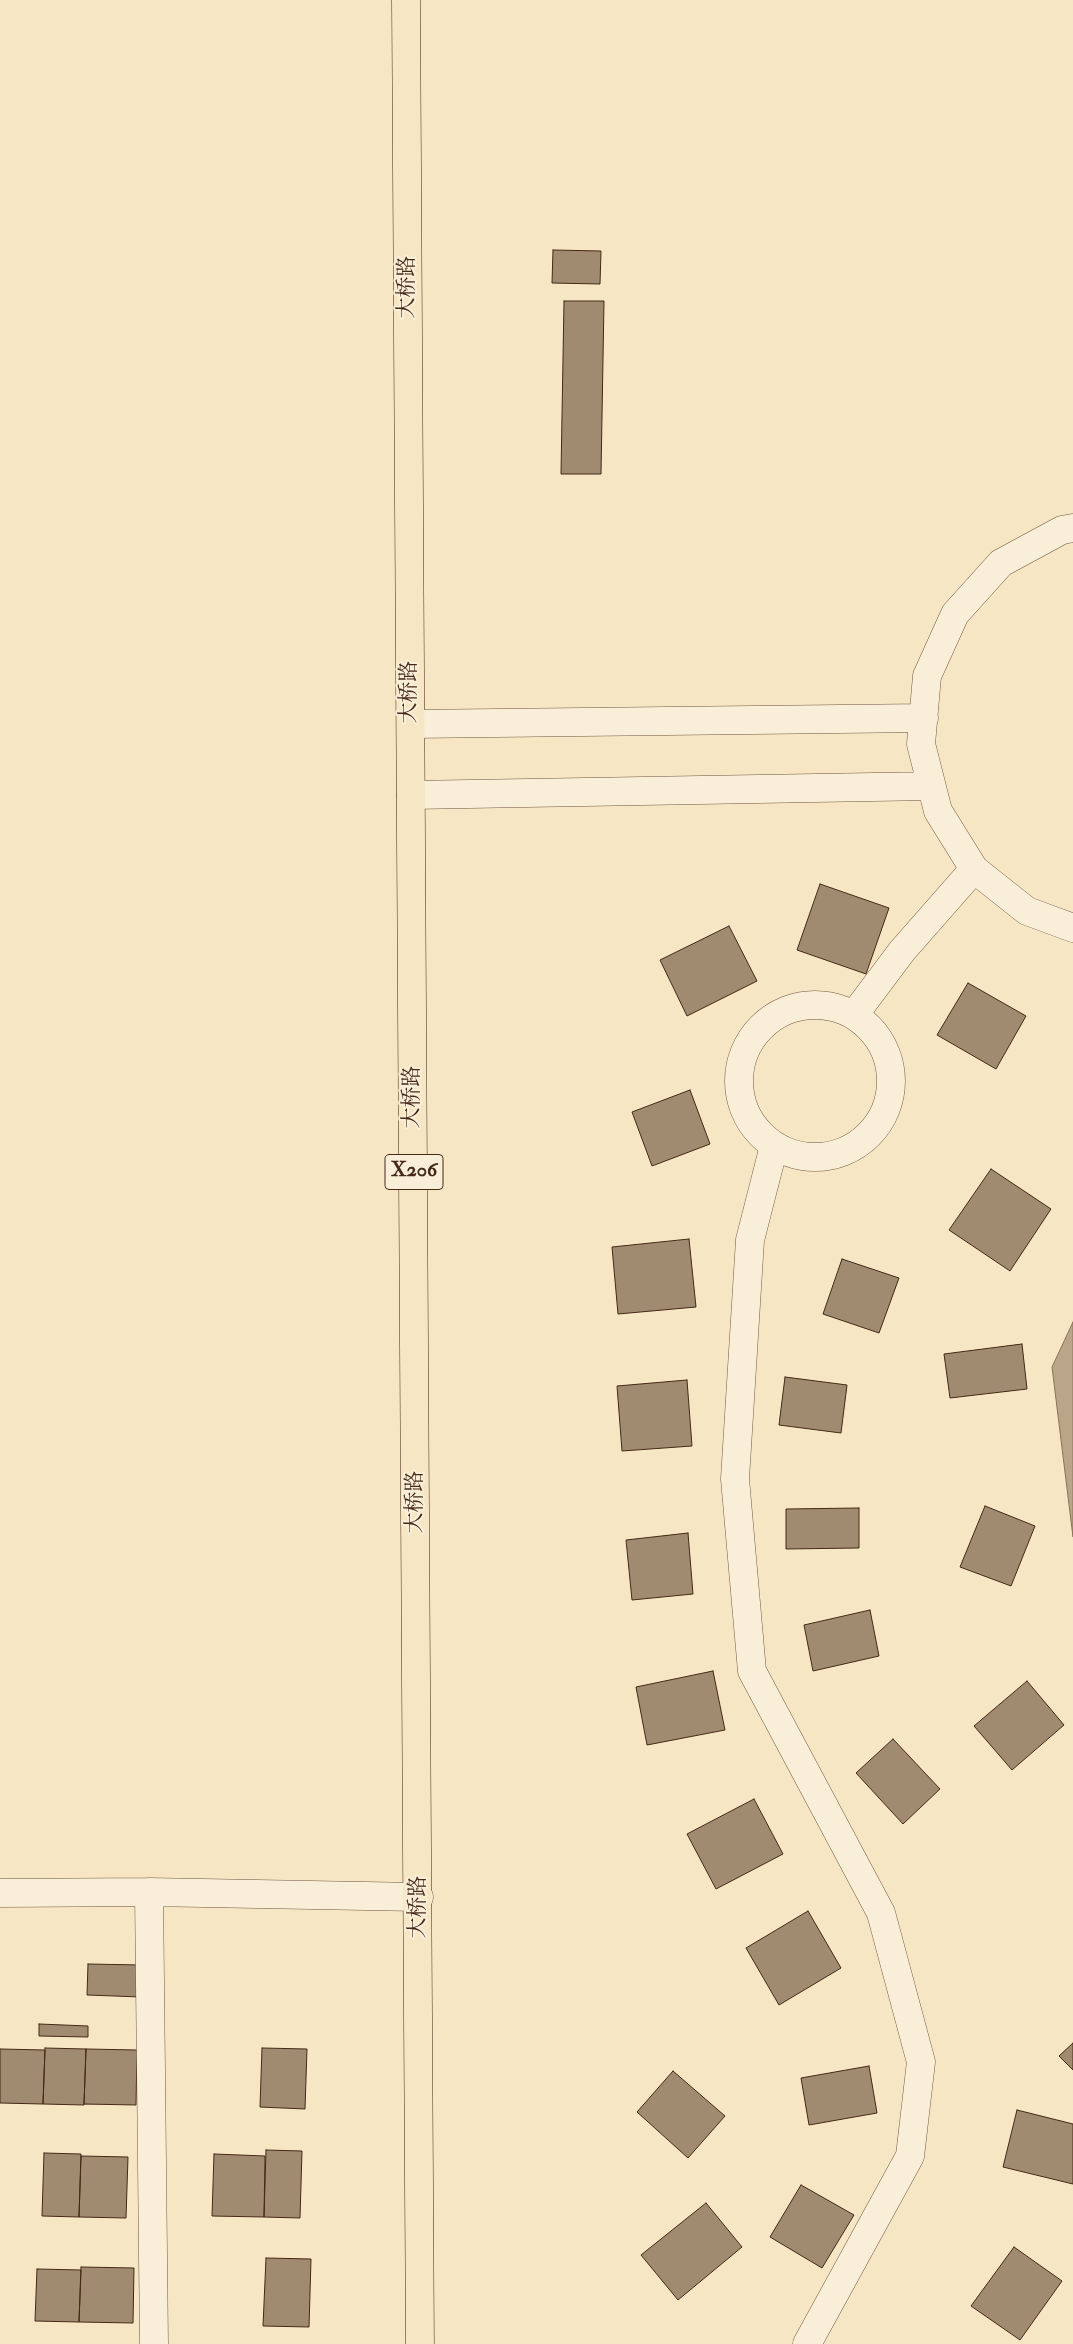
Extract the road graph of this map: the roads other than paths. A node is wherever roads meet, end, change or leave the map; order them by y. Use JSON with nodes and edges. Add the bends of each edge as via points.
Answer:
{"nodes":[{"id":1,"x":406,"y":0,"type":"edge"},
{"id":2,"x":1073,"y":528,"type":"edge"},
{"id":3,"x":924,"y":718,"type":"junction"},
{"id":4,"x":411,"y":724,"type":"junction"},
{"id":5,"x":931,"y":786,"type":"junction"},
{"id":6,"x":411,"y":795,"type":"junction"},
{"id":7,"x":974,"y":868,"type":"junction"},
{"id":8,"x":1073,"y":928,"type":"edge"},
{"id":9,"x":854,"y":1015,"type":"junction"},
{"id":10,"x":774,"y":1146,"type":"junction"},
{"id":11,"x":0,"y":1892,"type":"edge"},
{"id":12,"x":149,"y":1892,"type":"junction"},
{"id":13,"x":419,"y":1897,"type":"junction"},
{"id":14,"x":154,"y":2344,"type":"edge"},
{"id":15,"x":420,"y":2344,"type":"edge"},
{"id":16,"x":807,"y":2344,"type":"edge"}],
"edges":[{"from":1,"to":4,"type":"main road","name":"大桥路","number":"X206"},
{"from":2,"to":3,"type":"street","via":[[1062,530],[1002,563],[955,614],[927,676]]},
{"from":3,"to":4,"type":"street"},
{"from":3,"to":5,"type":"street","via":[[921,744]]},
{"from":4,"to":6,"type":"main road","name":"大桥路","number":"X206"},
{"from":5,"to":6,"type":"street"},
{"from":5,"to":7,"type":"street","via":[[938,811]]},
{"from":6,"to":13,"type":"main road","name":"大桥路","number":"X206"},
{"from":7,"to":8,"type":"street","via":[[1027,912]]},
{"from":7,"to":9,"type":"street","via":[[902,951]]},
{"from":9,"to":10,"type":"street","via":[[830,1005],[803,1005],[778,1014],[757,1030],[744,1053],[738,1079],[742,1105],[754,1128]]},
{"from":9,"to":10,"type":"street","via":[[873,1030],[886,1051],[892,1074],[890,1099],[881,1121],[865,1140],[844,1153],[820,1158],[796,1156]]},
{"from":10,"to":16,"type":"street","via":[[750,1240],[735,1478],[752,1671],[881,1914],[921,2062],[910,2156]]},
{"from":11,"to":12,"type":"street"},
{"from":12,"to":13,"type":"street"},
{"from":12,"to":14,"type":"street"},
{"from":13,"to":15,"type":"main road","name":"大桥路","number":"X206"}]}
